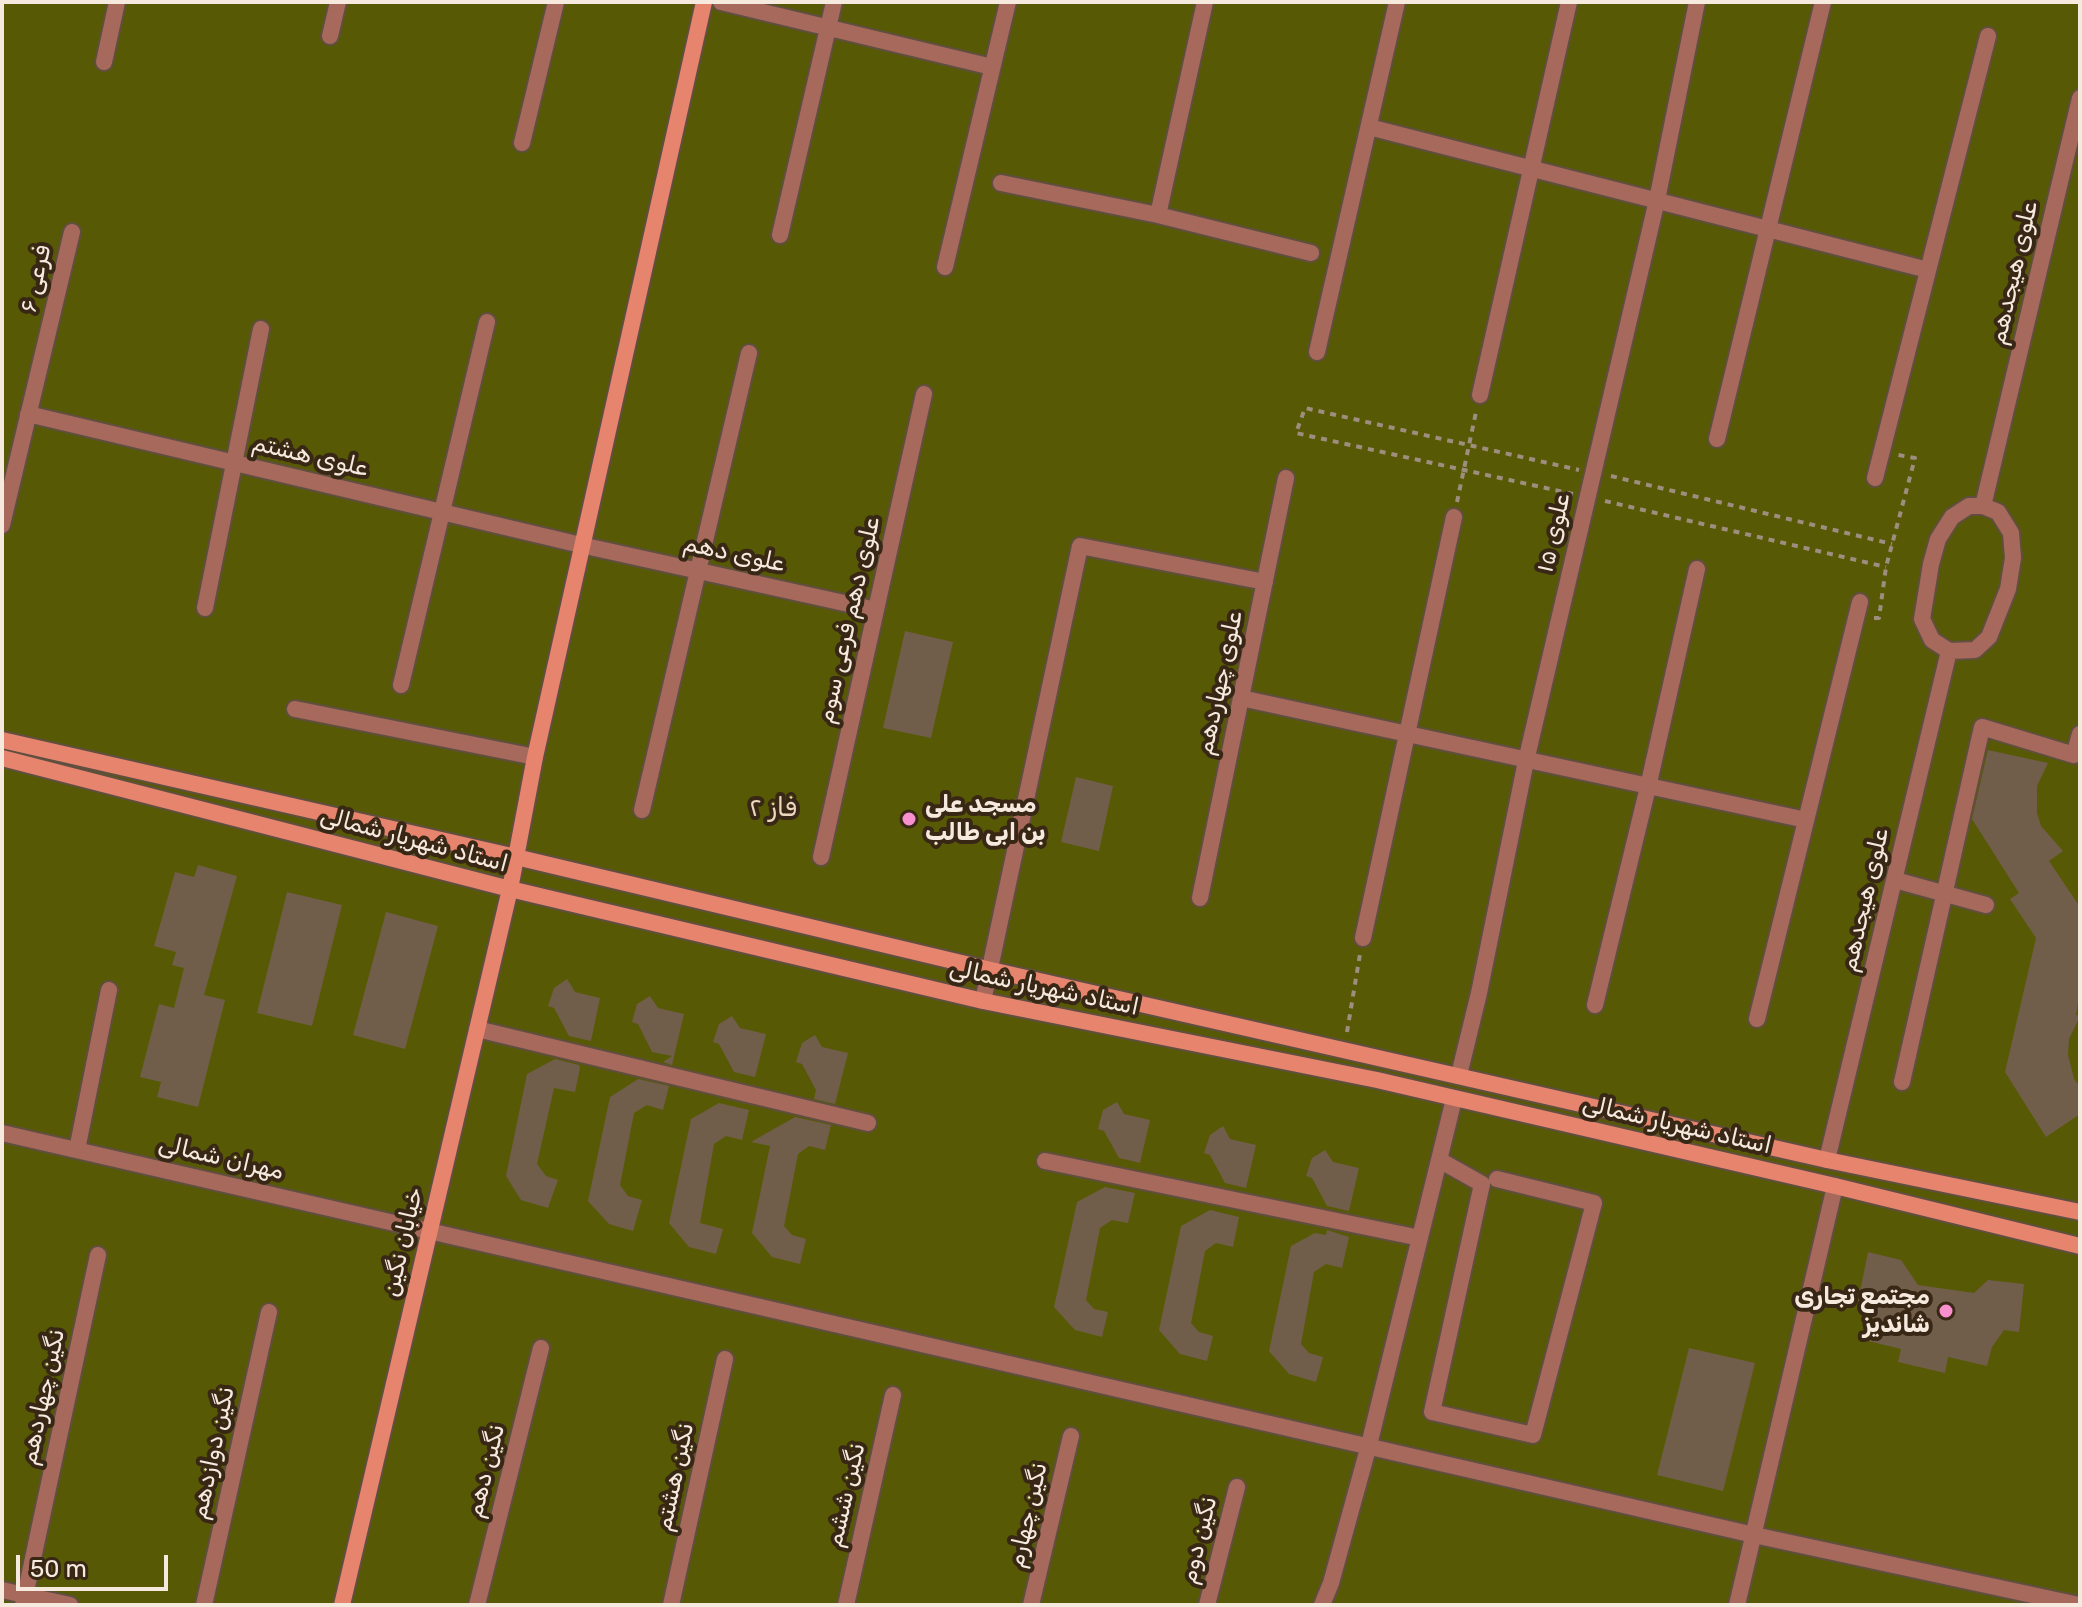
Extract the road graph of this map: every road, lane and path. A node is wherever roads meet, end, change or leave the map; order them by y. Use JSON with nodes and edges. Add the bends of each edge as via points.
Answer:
{"nodes":[{"id":1,"x":117,"y":2,"type":"edge"},
{"id":2,"x":338,"y":2,"type":"edge"},
{"id":3,"x":556,"y":2,"type":"edge"},
{"id":4,"x":704,"y":2,"type":"edge"},
{"id":5,"x":721,"y":2,"type":"edge"},
{"id":6,"x":834,"y":2,"type":"edge"},
{"id":7,"x":1008,"y":2,"type":"edge"},
{"id":8,"x":1205,"y":2,"type":"edge"},
{"id":9,"x":1397,"y":2,"type":"edge"},
{"id":10,"x":1569,"y":2,"type":"edge"},
{"id":11,"x":1697,"y":2,"type":"edge"},
{"id":12,"x":1823,"y":2,"type":"edge"},
{"id":13,"x":829,"y":27,"type":"junction"},
{"id":14,"x":330,"y":36,"type":"dead end"},
{"id":15,"x":1988,"y":36,"type":"dead end"},
{"id":16,"x":104,"y":62,"type":"dead end"},
{"id":17,"x":992,"y":67,"type":"junction"},
{"id":18,"x":2080,"y":98,"type":"edge"},
{"id":19,"x":1369,"y":127,"type":"junction"},
{"id":20,"x":522,"y":143,"type":"dead end"},
{"id":21,"x":1533,"y":168,"type":"junction"},
{"id":22,"x":1001,"y":183,"type":"dead end"},
{"id":23,"x":1657,"y":200,"type":"junction"},
{"id":24,"x":1158,"y":215,"type":"junction"},
{"id":25,"x":1767,"y":228,"type":"junction"},
{"id":26,"x":72,"y":232,"type":"dead end"},
{"id":27,"x":780,"y":235,"type":"dead end"},
{"id":28,"x":1311,"y":253,"type":"dead end"},
{"id":29,"x":945,"y":267,"type":"dead end"},
{"id":30,"x":1928,"y":270,"type":"junction"},
{"id":31,"x":487,"y":322,"type":"dead end"},
{"id":32,"x":261,"y":329,"type":"dead end"},
{"id":33,"x":1317,"y":352,"type":"dead end"},
{"id":34,"x":749,"y":353,"type":"dead end"},
{"id":35,"x":924,"y":394,"type":"dead end"},
{"id":36,"x":1480,"y":395,"type":"joint"},
{"id":37,"x":28,"y":414,"type":"junction"},
{"id":38,"x":1717,"y":439,"type":"dead end"},
{"id":39,"x":1882,"y":452,"type":"junction"},
{"id":40,"x":236,"y":463,"type":"junction"},
{"id":41,"x":1286,"y":478,"type":"dead end"},
{"id":42,"x":1875,"y":478,"type":"dead end"},
{"id":43,"x":1983,"y":506,"type":"junction"},
{"id":44,"x":443,"y":512,"type":"junction"},
{"id":45,"x":1454,"y":517,"type":"joint"},
{"id":46,"x":2,"y":525,"type":"edge"},
{"id":47,"x":581,"y":545,"type":"junction"},
{"id":48,"x":1697,"y":569,"type":"dead end"},
{"id":49,"x":700,"y":571,"type":"junction"},
{"id":50,"x":1265,"y":582,"type":"junction"},
{"id":51,"x":205,"y":608,"type":"dead end"},
{"id":52,"x":1858,"y":608,"type":"joint"},
{"id":53,"x":876,"y":610,"type":"junction"},
{"id":54,"x":1949,"y":651,"type":"junction"},
{"id":55,"x":401,"y":685,"type":"dead end"},
{"id":56,"x":1241,"y":698,"type":"junction"},
{"id":57,"x":295,"y":709,"type":"dead end"},
{"id":58,"x":1407,"y":734,"type":"junction"},
{"id":59,"x":2080,"y":734,"type":"edge"},
{"id":60,"x":2,"y":740,"type":"edge"},
{"id":61,"x":535,"y":757,"type":"junction"},
{"id":62,"x":2,"y":758,"type":"edge"},
{"id":63,"x":1526,"y":761,"type":"junction"},
{"id":64,"x":1648,"y":787,"type":"junction"},
{"id":65,"x":642,"y":810,"type":"dead end"},
{"id":66,"x":1806,"y":820,"type":"junction"},
{"id":67,"x":516,"y":857,"type":"junction"},
{"id":68,"x":821,"y":857,"type":"dead end"},
{"id":69,"x":1895,"y":880,"type":"junction"},
{"id":70,"x":510,"y":889,"type":"junction"},
{"id":71,"x":1945,"y":894,"type":"junction"},
{"id":72,"x":1200,"y":898,"type":"dead end"},
{"id":73,"x":1986,"y":905,"type":"dead end"},
{"id":74,"x":1363,"y":938,"type":"joint"},
{"id":75,"x":991,"y":970,"type":"junction"},
{"id":76,"x":109,"y":990,"type":"dead end"},
{"id":77,"x":983,"y":1001,"type":"junction"},
{"id":78,"x":1595,"y":1005,"type":"dead end"},
{"id":79,"x":1757,"y":1019,"type":"dead end"},
{"id":80,"x":477,"y":1029,"type":"junction"},
{"id":81,"x":1344,"y":1050,"type":"junction"},
{"id":82,"x":1459,"y":1075,"type":"junction"},
{"id":83,"x":1902,"y":1082,"type":"dead end"},
{"id":84,"x":1454,"y":1099,"type":"junction"},
{"id":85,"x":868,"y":1123,"type":"dead end"},
{"id":86,"x":2,"y":1133,"type":"edge"},
{"id":87,"x":77,"y":1150,"type":"junction"},
{"id":88,"x":1827,"y":1160,"type":"junction"},
{"id":89,"x":1045,"y":1161,"type":"dead end"},
{"id":90,"x":1441,"y":1161,"type":"junction"},
{"id":91,"x":1497,"y":1179,"type":"dead end"},
{"id":92,"x":1835,"y":1186,"type":"junction"},
{"id":93,"x":2080,"y":1212,"type":"edge"},
{"id":94,"x":430,"y":1232,"type":"junction"},
{"id":95,"x":1420,"y":1238,"type":"junction"},
{"id":96,"x":2080,"y":1246,"type":"edge"},
{"id":97,"x":98,"y":1255,"type":"dead end"},
{"id":98,"x":269,"y":1312,"type":"dead end"},
{"id":99,"x":541,"y":1348,"type":"dead end"},
{"id":100,"x":725,"y":1359,"type":"dead end"},
{"id":101,"x":893,"y":1395,"type":"dead end"},
{"id":102,"x":1071,"y":1436,"type":"dead end"},
{"id":103,"x":1369,"y":1445,"type":"junction"},
{"id":104,"x":1237,"y":1487,"type":"dead end"},
{"id":105,"x":1754,"y":1535,"type":"junction"},
{"id":106,"x":2,"y":1590,"type":"edge"},
{"id":107,"x":24,"y":1600,"type":"edge"},
{"id":108,"x":70,"y":1605,"type":"edge"},
{"id":109,"x":204,"y":1605,"type":"edge"},
{"id":110,"x":342,"y":1605,"type":"edge"},
{"id":111,"x":477,"y":1605,"type":"edge"},
{"id":112,"x":671,"y":1605,"type":"edge"},
{"id":113,"x":846,"y":1605,"type":"edge"},
{"id":114,"x":1031,"y":1605,"type":"edge"},
{"id":115,"x":1207,"y":1605,"type":"edge"},
{"id":116,"x":1322,"y":1605,"type":"edge"},
{"id":117,"x":1737,"y":1605,"type":"edge"},
{"id":118,"x":2079,"y":1605,"type":"edge"}],
"edges":[{"from":1,"to":16,"type":"street"},
{"from":2,"to":14,"type":"street"},
{"from":3,"to":20,"type":"street"},
{"from":4,"to":47,"type":"street","name":"خیابان نگین"},
{"from":5,"to":13,"type":"street"},
{"from":6,"to":13,"type":"street"},
{"from":7,"to":17,"type":"street"},
{"from":8,"to":24,"type":"street"},
{"from":9,"to":19,"type":"street"},
{"from":10,"to":21,"type":"street"},
{"from":11,"to":23,"type":"street","name":"علوی ۱۵"},
{"from":12,"to":25,"type":"street"},
{"from":13,"to":17,"type":"street"},
{"from":13,"to":27,"type":"street"},
{"from":15,"to":30,"type":"street"},
{"from":17,"to":29,"type":"street"},
{"from":18,"to":43,"type":"street","name":"علوی هیجدهم"},
{"from":19,"to":21,"type":"street"},
{"from":19,"to":33,"type":"street"},
{"from":21,"to":23,"type":"street"},
{"from":21,"to":36,"type":"street"},
{"from":22,"to":24,"type":"street"},
{"from":23,"to":25,"type":"street"},
{"from":23,"to":63,"type":"street","name":"علوی ۱۵"},
{"from":24,"to":28,"type":"street"},
{"from":25,"to":30,"type":"street"},
{"from":25,"to":38,"type":"street"},
{"from":26,"to":37,"type":"street","name":"فرعی ۶"},
{"from":30,"to":39,"type":"street"},
{"from":31,"to":44,"type":"street"},
{"from":32,"to":40,"type":"street"},
{"from":34,"to":49,"type":"street"},
{"from":35,"to":53,"type":"street","name":"علوی دهم فرعی سوم"},
{"from":36,"to":45,"type":"path"},
{"from":37,"to":40,"type":"street","name":"علوی هشتم"},
{"from":37,"to":46,"type":"street","name":"فرعی ۶"},
{"from":39,"to":42,"type":"street"},
{"from":39,"to":52,"type":"path","via":[[1915,458],[1886,567],[1879,618]]},
{"from":40,"to":44,"type":"street","name":"علوی هشتم"},
{"from":40,"to":51,"type":"street"},
{"from":41,"to":50,"type":"street","name":"علوی چهاردهم"},
{"from":43,"to":54,"type":"street","via":[[1969,506],[1952,517],[1931,564],[1922,619],[1932,640]]},
{"from":43,"to":54,"type":"street","via":[[1998,512],[2011,533],[2008,589],[1989,637],[1975,650]]},
{"from":44,"to":47,"type":"street","name":"علوی هشتم"},
{"from":44,"to":55,"type":"street"},
{"from":45,"to":58,"type":"street"},
{"from":47,"to":49,"type":"street","name":"علوی دهم"},
{"from":47,"to":61,"type":"street","name":"خیابان نگین"},
{"from":48,"to":64,"type":"street"},
{"from":49,"to":53,"type":"street","name":"علوی دهم"},
{"from":49,"to":65,"type":"street"},
{"from":50,"to":56,"type":"street","name":"علوی چهاردهم"},
{"from":50,"to":75,"type":"street","via":[[1080,546]]},
{"from":52,"to":66,"type":"street"},
{"from":53,"to":68,"type":"street","name":"علوی دهم فرعی سوم"},
{"from":54,"to":69,"type":"street","name":"علوی هیجدهم"},
{"from":56,"to":58,"type":"street"},
{"from":56,"to":72,"type":"street","name":"علوی چهاردهم"},
{"from":57,"to":61,"type":"street"},
{"from":58,"to":63,"type":"street"},
{"from":58,"to":74,"type":"street"},
{"from":59,"to":71,"type":"street","via":[[2074,755],[1982,727]]},
{"from":60,"to":67,"type":"street","name":"استاد شهریار شمالی"},
{"from":61,"to":67,"type":"street","name":"خیابان نگین"},
{"from":62,"to":70,"type":"street","name":"استاد شهریار شمالی"},
{"from":63,"to":64,"type":"street"},
{"from":63,"to":82,"type":"street","name":"علوی ۱۵"},
{"from":64,"to":66,"type":"street"},
{"from":64,"to":78,"type":"street"},
{"from":66,"to":79,"type":"street"},
{"from":67,"to":70,"type":"street","name":"خیابان نگین"},
{"from":67,"to":75,"type":"street","name":"استاد شهریار شمالی"},
{"from":69,"to":71,"type":"street"},
{"from":69,"to":88,"type":"street","name":"علوی هیجدهم"},
{"from":70,"to":77,"type":"street","name":"استاد شهریار شمالی"},
{"from":70,"to":80,"type":"street","name":"خیابان نگین"},
{"from":71,"to":73,"type":"street"},
{"from":71,"to":83,"type":"street"},
{"from":74,"to":81,"type":"path"},
{"from":75,"to":77,"type":"street"},
{"from":75,"to":81,"type":"street","name":"استاد شهریار شمالی"},
{"from":76,"to":87,"type":"street"},
{"from":77,"to":84,"type":"street","name":"استاد شهریار شمالی"},
{"from":80,"to":85,"type":"street"},
{"from":80,"to":94,"type":"street","name":"خیابان نگین"},
{"from":81,"to":82,"type":"street","name":"استاد شهریار شمالی"},
{"from":82,"to":84,"type":"street"},
{"from":82,"to":88,"type":"street","name":"استاد شهریار شمالی"},
{"from":84,"to":90,"type":"street"},
{"from":84,"to":92,"type":"street","name":"استاد شهریار شمالی"},
{"from":86,"to":87,"type":"street","name":"مهران شمالی"},
{"from":87,"to":94,"type":"street","name":"مهران شمالی"},
{"from":88,"to":93,"type":"street","name":"استاد شهریار شمالی"},
{"from":89,"to":95,"type":"street"},
{"from":90,"to":91,"type":"street","via":[[1482,1184],[1432,1412],[1533,1435],[1594,1203]]},
{"from":90,"to":95,"type":"street"},
{"from":92,"to":96,"type":"street","name":"استاد شهریار شمالی"},
{"from":92,"to":105,"type":"street"},
{"from":94,"to":103,"type":"street","name":"مهران شمالی"},
{"from":94,"to":110,"type":"street","name":"خیابان نگین"},
{"from":95,"to":103,"type":"street"},
{"from":97,"to":107,"type":"street","name":"نگین چهاردهم"},
{"from":98,"to":109,"type":"street","name":"نگین دوازدهم"},
{"from":99,"to":111,"type":"street","name":"نگین دهم"},
{"from":100,"to":112,"type":"street","name":"نگین هشتم"},
{"from":101,"to":113,"type":"street","name":"نگین ششم"},
{"from":102,"to":114,"type":"street","name":"نگین چهارم"},
{"from":103,"to":105,"type":"street","name":"مهران شمالی"},
{"from":103,"to":116,"type":"street"},
{"from":104,"to":115,"type":"street","name":"نگین دوم"},
{"from":105,"to":117,"type":"street"},
{"from":105,"to":118,"type":"street","name":"مهران شمالی"},
{"from":106,"to":107,"type":"street"},
{"from":107,"to":108,"type":"street"}]}
